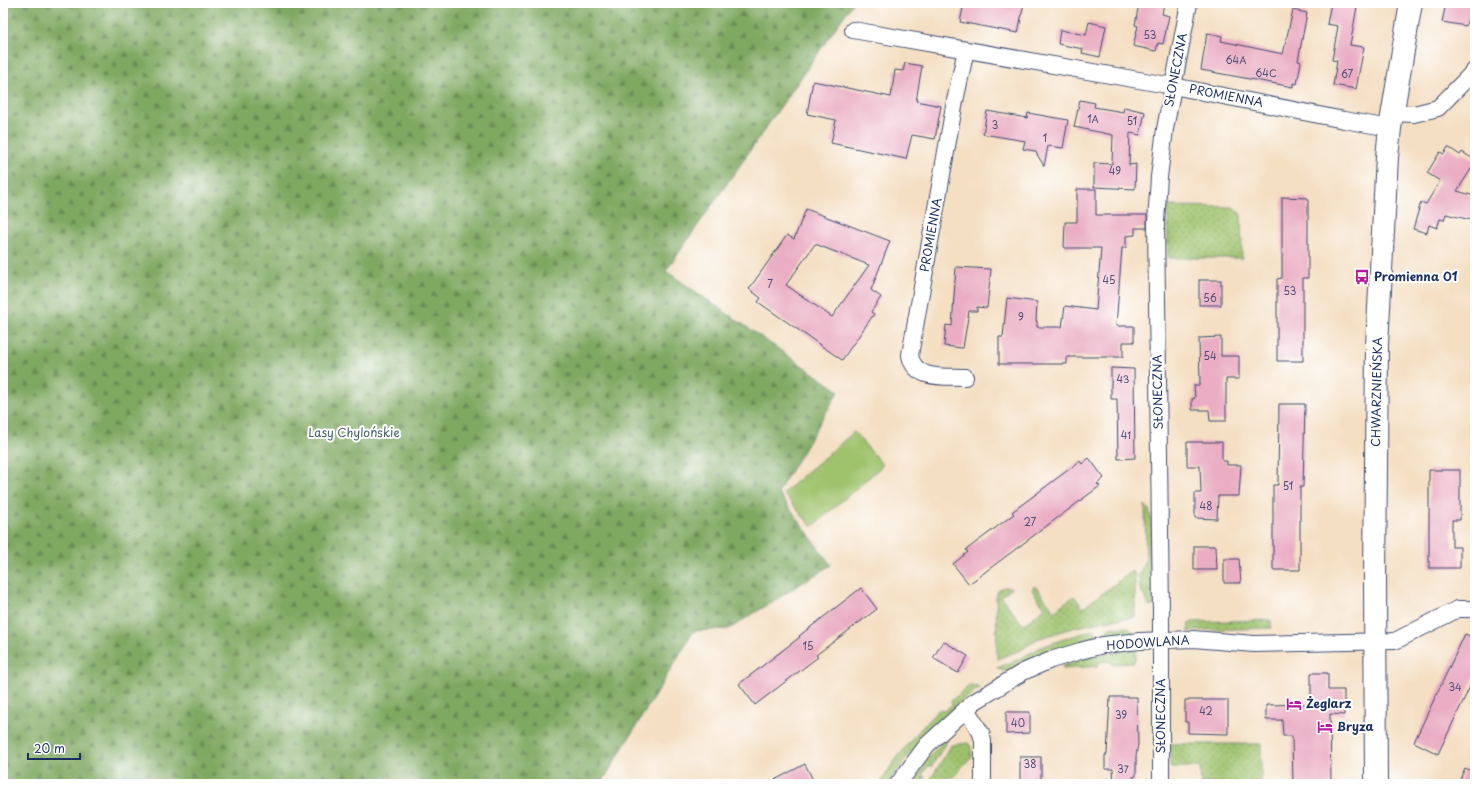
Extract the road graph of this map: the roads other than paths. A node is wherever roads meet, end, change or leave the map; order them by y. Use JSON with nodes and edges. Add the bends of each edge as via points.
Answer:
{"nodes":[{"id":1,"x":1189,"y":3,"type":"edge"},
{"id":2,"x":1411,"y":3,"type":"edge"},
{"id":3,"x":853,"y":30,"type":"dead end"},
{"id":4,"x":966,"y":50,"type":"junction"},
{"id":5,"x":1475,"y":70,"type":"edge"},
{"id":6,"x":1173,"y":86,"type":"junction"},
{"id":7,"x":1392,"y":120,"type":"junction"},
{"id":8,"x":965,"y":377,"type":"dead end"},
{"id":9,"x":1475,"y":609,"type":"edge"},
{"id":10,"x":1160,"y":640,"type":"junction"},
{"id":11,"x":1376,"y":641,"type":"junction"},
{"id":12,"x":966,"y":709,"type":"junction"},
{"id":13,"x":898,"y":784,"type":"edge"},
{"id":14,"x":983,"y":784,"type":"edge"},
{"id":15,"x":1161,"y":784,"type":"edge"},
{"id":16,"x":1376,"y":784,"type":"edge"}],
"edges":[{"from":1,"to":6,"type":"street","name":"SŁONECZNA"},
{"from":2,"to":7,"type":"main road","name":"CHWARZNIEŃSKA"},
{"from":3,"to":4,"type":"street","name":"PROMIENNA"},
{"from":4,"to":6,"type":"street","name":"PROMIENNA"},
{"from":4,"to":8,"type":"street","name":"PROMIENNA","via":[[954,101],[910,355],[911,362],[922,372],[933,376]]},
{"from":5,"to":7,"type":"street","name":"PROMIENNA","via":[[1438,108]]},
{"from":6,"to":7,"type":"street","name":"PROMIENNA","via":[[1340,120]]},
{"from":6,"to":10,"type":"street","name":"SŁONECZNA","via":[[1165,129],[1156,222]]},
{"from":7,"to":11,"type":"main road","name":"CHWARZNIEŃSKA","via":[[1377,345]]},
{"from":9,"to":11,"type":"street","name":"HODOWLANA","via":[[1458,609],[1396,641]]},
{"from":10,"to":11,"type":"street","name":"HODOWLANA","via":[[1193,639],[1254,644]]},
{"from":10,"to":12,"type":"street","name":"HODOWLANA","via":[[1103,645],[1051,660],[1023,672]]},
{"from":10,"to":15,"type":"street","name":"SŁONECZNA"},
{"from":11,"to":16,"type":"main road","name":"CHWARZNIEŃSKA"},
{"from":12,"to":13,"type":"street","name":"HODOWLANA","via":[[927,745]]},
{"from":12,"to":14,"type":"street","via":[[983,741]]}]}
